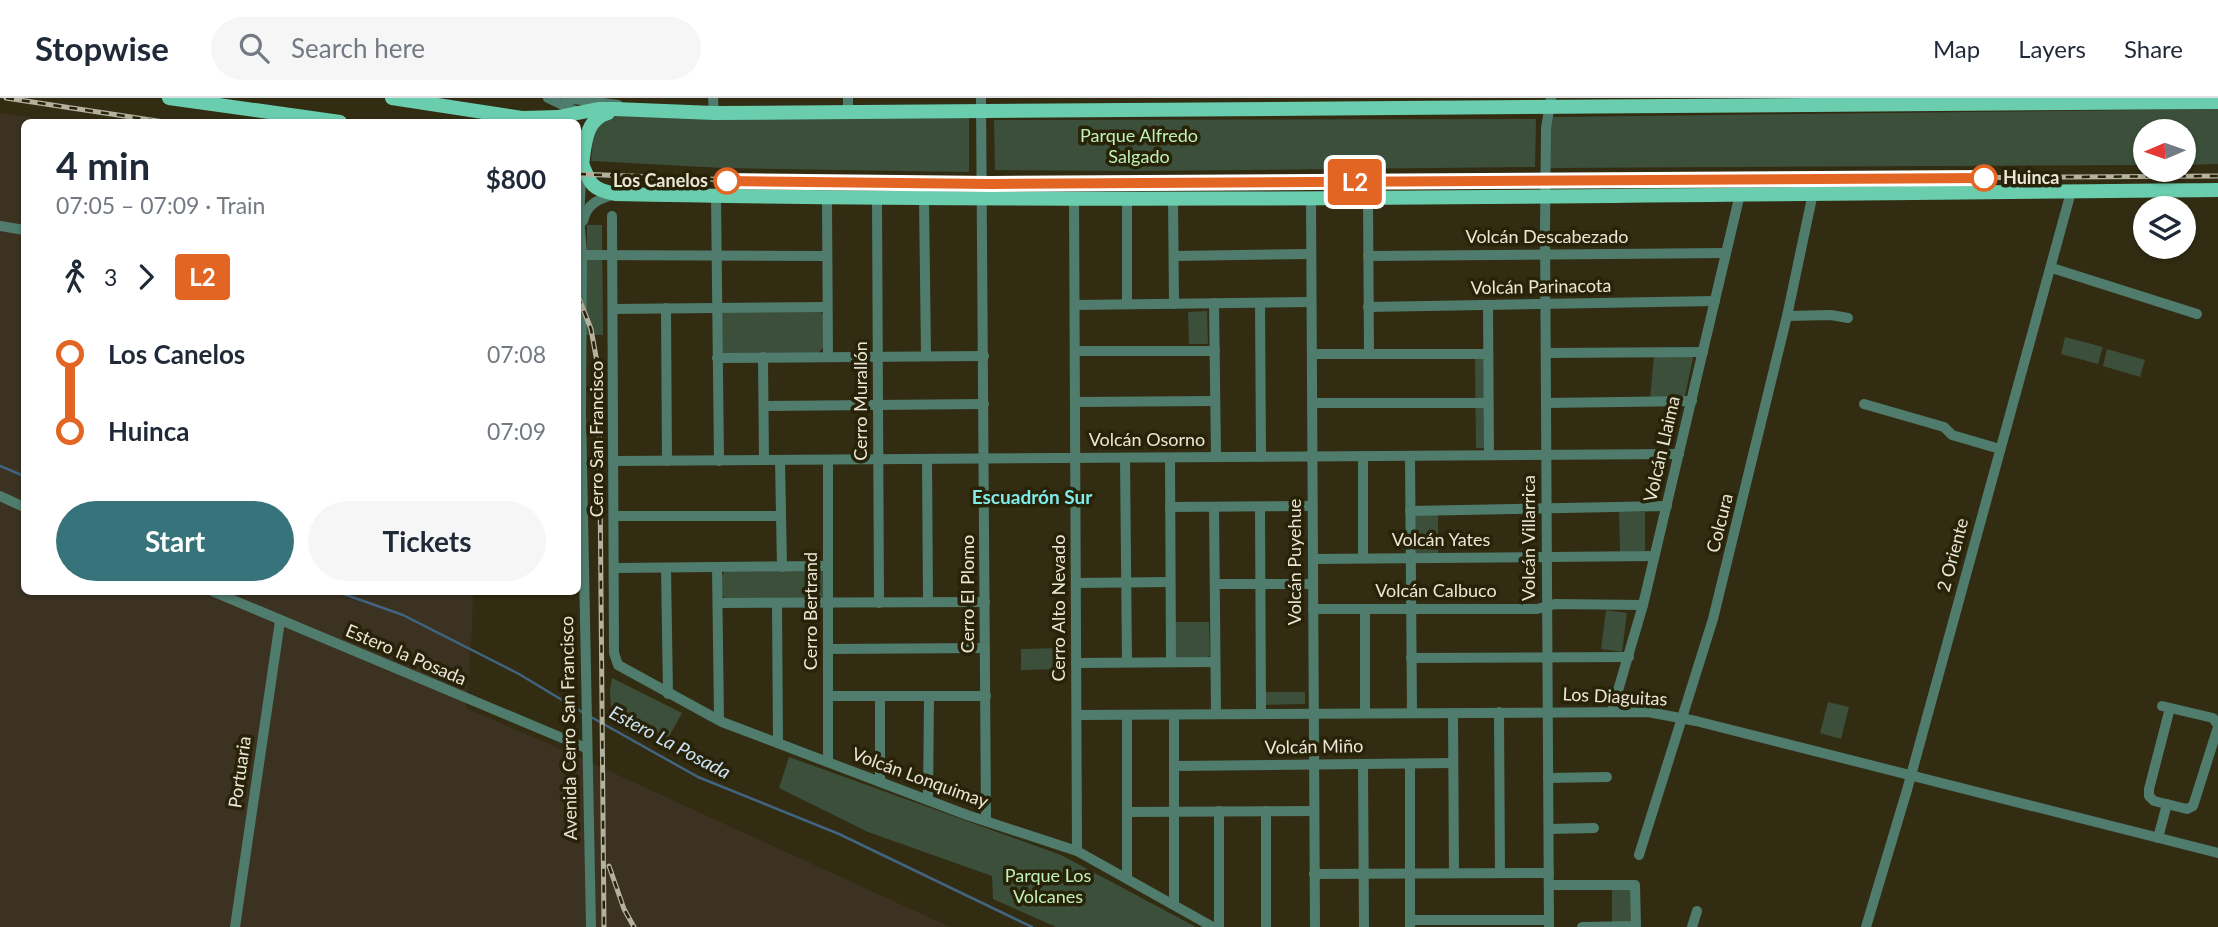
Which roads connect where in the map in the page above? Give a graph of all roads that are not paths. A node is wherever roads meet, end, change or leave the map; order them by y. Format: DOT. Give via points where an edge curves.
graph roads {
  1 [pos="169,98"];
  2 [pos="392,98"];
  3 [pos="548,98"];
  4 [pos="566,98"];
  5 [pos="2088,100"];
  6 [pos="1824,101"];
  7 [pos="1955,101"];
  8 [pos="1691,102"];
  9 [pos="2218,102"];
  10 [pos="1380,103"];
  11 [pos="1550,103"];
  12 [pos="981,104"];
  13 [pos="1115,104"];
  14 [pos="1245,104"];
  15 [pos="714,105"];
  16 [pos="848,105"];
  17 [pos="637,110"];
  18 [pos="580,113"];
  19 [pos="319,119"];
  20 [pos="587,134"];
  21 [pos="582,165"];
  22 [pos="2218,190"];
  23 [pos="2071,192"];
  24 [pos="615,194"];
  25 [pos="1740,194"];
  26 [pos="1813,194"];
  27 [pos="1545,195"];
  28 [pos="716,197"];
  29 [pos="1311,197"];
  30 [pos="1368,197"];
  31 [pos="1074,198"];
  32 [pos="1127,198"];
  33 [pos="1174,198"];
  34 [pos="827,199"];
  35 [pos="877,199"];
  36 [pos="924,199"];
  37 [pos="982,199"];
  38 [pos="612,216"];
  39 [pos="0,226"];
  40 [pos="21,230"];
  41 [pos="581,234"];
  42 [pos="1726,253"];
  43 [pos="1311,254"];
  44 [pos="1545,254"];
  45 [pos="582,255"];
  46 [pos="612,256"];
  47 [pos="716,256"];
  48 [pos="827,256"];
  49 [pos="1174,256"];
  50 [pos="1368,256"];
  51 [pos="2052,268"];
  52 [pos="1715,301"];
  53 [pos="1311,302"];
  54 [pos="1214,303"];
  55 [pos="1260,303"];
  56 [pos="1128,304"];
  57 [pos="1174,304"];
  58 [pos="1545,304"];
  59 [pos="1075,305"];
  60 [pos="1488,305"];
  61 [pos="827,307"];
  62 [pos="1368,307"];
  63 [pos="581,308"];
  64 [pos="666,308"];
  65 [pos="717,308"];
  66 [pos="613,309"];
  67 [pos="2197,314"];
  68 [pos="1787,316"];
  69 [pos="1848,318"];
  70 [pos="1075,351"];
  71 [pos="1215,351"];
  72 [pos="1703,352"];
  73 [pos="1546,353"];
  74 [pos="1312,354"];
  75 [pos="1369,354"];
  76 [pos="1488,354"];
  77 [pos="926,356"];
  78 [pos="984,356"];
  79 [pos="763,357"];
  80 [pos="828,357"];
  81 [pos="878,357"];
  82 [pos="717,358"];
  83 [pos="1215,401"];
  84 [pos="1692,401"];
  85 [pos="1075,402"];
  86 [pos="1312,403"];
  87 [pos="1488,403"];
  88 [pos="1546,403"];
  89 [pos="984,404"];
  90 [pos="1864,404"];
  91 [pos="878,405"];
  92 [pos="764,406"];
  93 [pos="2000,449"];
  94 [pos="1679,454"];
  95 [pos="1489,455"];
  96 [pos="1546,455"];
  97 [pos="1363,456"];
  98 [pos="1410,456"];
  99 [pos="1216,457"];
  100 [pos="1261,457"];
  101 [pos="1312,457"];
  102 [pos="1075,458"];
  103 [pos="1125,458"];
  104 [pos="1170,458"];
  105 [pos="927,459"];
  106 [pos="985,459"];
  107 [pos="764,460"];
  108 [pos="780,460"];
  109 [pos="828,460"];
  110 [pos="878,460"];
  111 [pos="615,461"];
  112 [pos="667,461"];
  113 [pos="719,461"];
  114 [pos="0,496"];
  115 [pos="581,497"];
  116 [pos="21,505"];
  117 [pos="1312,506"];
  118 [pos="1667,506"];
  119 [pos="1170,507"];
  120 [pos="1214,507"];
  121 [pos="1261,507"];
  122 [pos="1547,508"];
  123 [pos="1410,511"];
  124 [pos="615,516"];
  125 [pos="781,516"];
  126 [pos="1654,556"];
  127 [pos="1547,557"];
  128 [pos="1363,558"];
  129 [pos="1410,558"];
  130 [pos="1313,559"];
  131 [pos="828,566"];
  132 [pos="782,567"];
  133 [pos="615,568"];
  134 [pos="666,568"];
  135 [pos="717,568"];
  136 [pos="1170,582"];
  137 [pos="1076,583"];
  138 [pos="1126,583"];
  139 [pos="1215,584"];
  140 [pos="1261,584"];
  141 [pos="1313,584"];
  142 [pos="221,595"];
  143 [pos="929,602"];
  144 [pos="985,602"];
  145 [pos="718,603"];
  146 [pos="778,603"];
  147 [pos="828,603"];
  148 [pos="879,603"];
  149 [pos="1643,605"];
  150 [pos="1547,606"];
  151 [pos="1313,609"];
  152 [pos="1364,609"];
  153 [pos="1411,609"];
  154 [pos="280,621"];
  155 [pos="985,648"];
  156 [pos="828,649"];
  157 [pos="1548,657"];
  158 [pos="1629,657"];
  159 [pos="1411,658"];
  160 [pos="616,661"];
  161 [pos="1127,662"];
  162 [pos="1171,662"];
  163 [pos="1215,662"];
  164 [pos="1076,663"];
  165 [pos="668,694"];
  166 [pos="828,695"];
  167 [pos="929,695"];
  168 [pos="880,696"];
  169 [pos="986,696"];
  170 [pos="1612,711"];
  171 [pos="1499,712"];
  172 [pos="1548,712"];
  173 [pos="1365,713"];
  174 [pos="1412,713"];
  175 [pos="1453,713"];
  176 [pos="1216,714"];
  177 [pos="1261,714"];
  178 [pos="1314,714"];
  179 [pos="1077,715"];
  180 [pos="1127,715"];
  181 [pos="1174,715"];
  182 [pos="1684,719"];
  183 [pos="719,720"];
  184 [pos="2218,726"];
  185 [pos="778,743"];
  186 [pos="586,748"];
  187 [pos="828,762"];
  188 [pos="1363,764"];
  189 [pos="1410,764"];
  190 [pos="1454,764"];
  191 [pos="1314,765"];
  192 [pos="1174,766"];
  193 [pos="1911,775"];
  194 [pos="1607,777"];
  195 [pos="1548,778"];
  196 [pos="880,782"];
  197 [pos="928,800"];
  198 [pos="2167,804"];
  199 [pos="1127,811"];
  200 [pos="1174,811"];
  201 [pos="1219,811"];
  202 [pos="1266,811"];
  203 [pos="1314,811"];
  204 [pos="986,821"];
  205 [pos="1594,828"];
  206 [pos="1549,829"];
  207 [pos="2158,838"];
  208 [pos="1077,850"];
  209 [pos="2218,853"];
  210 [pos="1639,855"];
  211 [pos="1454,873"];
  212 [pos="1500,873"];
  213 [pos="1549,873"];
  214 [pos="1314,874"];
  215 [pos="1364,874"];
  216 [pos="1410,874"];
  217 [pos="1127,878"];
  218 [pos="1549,885"];
  219 [pos="1174,905"];
  220 [pos="1697,911"];
  221 [pos="1410,923"];
  222 [pos="1549,923"];
  223 [pos="1636,926"];
  224 [pos="235,927"];
  225 [pos="591,927"];
  226 [pos="1213,927"];
  227 [pos="1219,927"];
  228 [pos="1266,927"];
  229 [pos="1315,927"];
  230 [pos="1364,927"];
  231 [pos="1582,927"];
  232 [pos="1692,927"];
  233 [pos="1866,927"];
  1 -- 19 [label="main road"];
  2 -- 18 [label="main road" via="522,118"];
  3 -- 18 [label="street"];
  4 -- 17 [label="street"];
  5 -- 7 [label="main road"];
  5 -- 9 [label="main road"];
  6 -- 7 [label="main road"];
  6 -- 8 [label="main road"];
  8 -- 11 [label="main road"];
  10 -- 11 [label="main road"];
  10 -- 14 [label="main road"];
  11 -- 27 [label="street, Volcán Villarrica"];
  12 -- 13 [label="main road"];
  12 -- 16 [label="main road"];
  12 -- 37 [label="street, Cerro El Plomo"];
  13 -- 14 [label="main road"];
  15 -- 16 [label="main road"];
  15 -- 17 [label="main road"];
  17 -- 18 [label="main road"];
  17 -- 20 [label="main road" via="599,116"];
  18 -- 20 [label="main road"];
  20 -- 21 [label="main road"];
  21 -- 24 [label="main road" via="589,184"];
  22 -- 23 [label="main road"];
  23 -- 26 [label="main road"];
  23 -- 51 [label="street, 2 Oriente"];
  24 -- 28 [label="main road"];
  24 -- 41 [label="street" via="589,206"];
  25 -- 26 [label="main road"];
  25 -- 27 [label="main road"];
  25 -- 42 [label="street, Volcán Llaima"];
  26 -- 68 [label="street, Colcura"];
  27 -- 30 [label="main road"];
  27 -- 44 [label="street, Volcán Villarrica"];
  28 -- 34 [label="main road"];
  28 -- 47 [label="street"];
  29 -- 30 [label="main road"];
  29 -- 33 [label="main road"];
  29 -- 43 [label="street, Volcán Puyehue"];
  30 -- 50 [label="street"];
  31 -- 32 [label="main road"];
  31 -- 37 [label="main road"];
  31 -- 59 [label="street, Cerro Alto Nevado"];
  32 -- 33 [label="main road"];
  32 -- 56 [label="street"];
  33 -- 49 [label="street"];
  34 -- 35 [label="main road"];
  34 -- 48 [label="street"];
  35 -- 36 [label="main road"];
  35 -- 81 [label="street, Cerro Murallón"];
  36 -- 37 [label="main road"];
  36 -- 77 [label="street"];
  37 -- 78 [label="street, Cerro El Plomo"];
  38 -- 46 [label="street, Cerro San Francisco"];
  39 -- 40 [label="street"];
  41 -- 45 [label="street, Avenida Cerro San Francisco"];
  42 -- 44 [label="street, Volcán Descabezado"];
  42 -- 52 [label="street, Volcán Llaima"];
  43 -- 49 [label="street"];
  43 -- 53 [label="street, Volcán Puyehue"];
  44 -- 50 [label="street, Volcán Descabezado"];
  44 -- 58 [label="street, Volcán Villarrica"];
  45 -- 46 [label="street"];
  45 -- 63 [label="street, Avenida Cerro San Francisco"];
  46 -- 47 [label="street"];
  46 -- 66 [label="street, Cerro San Francisco"];
  47 -- 48 [label="street"];
  47 -- 65 [label="street"];
  48 -- 61 [label="street"];
  49 -- 57 [label="street"];
  50 -- 62 [label="street"];
  51 -- 67 [label="street"];
  51 -- 93 [label="street, 2 Oriente"];
  52 -- 58 [label="street, Volcán Parinacota"];
  52 -- 72 [label="street, Volcán Llaima"];
  53 -- 55 [label="street"];
  53 -- 74 [label="street, Volcán Puyehue"];
  54 -- 55 [label="street"];
  54 -- 57 [label="street"];
  54 -- 71 [label="street"];
  55 -- 100 [label="street"];
  56 -- 57 [label="street"];
  56 -- 59 [label="street"];
  58 -- 60 [label="street, Volcán Parinacota"];
  58 -- 73 [label="street, Volcán Villarrica"];
  59 -- 70 [label="street, Cerro Alto Nevado"];
  60 -- 62 [label="street, Volcán Parinacota"];
  60 -- 76 [label="street"];
  61 -- 65 [label="street"];
  61 -- 80 [label="street"];
  62 -- 75 [label="street"];
  64 -- 65 [label="street"];
  64 -- 66 [label="street"];
  64 -- 112 [label="street"];
  65 -- 82 [label="street"];
  66 -- 111 [label="street, Cerro San Francisco"];
  68 -- 69 [label="street"];
  68 -- 182 [label="street, Colcura"];
  70 -- 71 [label="street"];
  70 -- 85 [label="street, Cerro Alto Nevado"];
  71 -- 83 [label="street"];
  72 -- 73 [label="street"];
  72 -- 84 [label="street, Volcán Llaima"];
  73 -- 88 [label="street, Volcán Villarrica"];
  74 -- 75 [label="street"];
  74 -- 86 [label="street, Volcán Puyehue"];
  75 -- 76 [label="street"];
  76 -- 87 [label="street"];
  77 -- 78 [label="street"];
  77 -- 81 [label="street"];
  78 -- 89 [label="street, Cerro El Plomo"];
  79 -- 80 [label="street"];
  79 -- 82 [label="street"];
  79 -- 92 [label="street"];
  80 -- 81 [label="street"];
  81 -- 91 [label="street, Cerro Murallón"];
  82 -- 113 [label="street"];
  83 -- 85 [label="street"];
  83 -- 99 [label="street"];
  84 -- 88 [label="street"];
  84 -- 94 [label="street, Volcán Llaima"];
  85 -- 102 [label="street, Cerro Alto Nevado"];
  86 -- 87 [label="street"];
  86 -- 101 [label="street, Volcán Puyehue"];
  87 -- 95 [label="street"];
  88 -- 96 [label="street, Volcán Villarrica"];
  89 -- 91 [label="street"];
  89 -- 106 [label="street, Cerro El Plomo"];
  90 -- 93 [label="street" via="1944,426 1952,435"];
  91 -- 92 [label="street"];
  91 -- 110 [label="street, Cerro Murallón"];
  92 -- 107 [label="street"];
  93 -- 193 [label="street, 2 Oriente"];
  94 -- 96 [label="street, Volcán Osorno"];
  94 -- 118 [label="street, Volcán Llaima"];
  95 -- 96 [label="street, Volcán Osorno"];
  95 -- 98 [label="street, Volcán Osorno"];
  96 -- 122 [label="street, Volcán Villarrica"];
  97 -- 98 [label="street, Volcán Osorno"];
  97 -- 101 [label="street, Volcán Osorno"];
  97 -- 128 [label="street"];
  98 -- 123 [label="street"];
  99 -- 100 [label="street, Volcán Osorno"];
  99 -- 104 [label="street, Volcán Osorno"];
  100 -- 101 [label="street, Volcán Osorno"];
  101 -- 117 [label="street, Volcán Puyehue"];
  102 -- 103 [label="street, Volcán Osorno"];
  102 -- 106 [label="street, Volcán Osorno"];
  102 -- 137 [label="street, Cerro Alto Nevado"];
  103 -- 104 [label="street, Volcán Osorno"];
  103 -- 138 [label="street"];
  104 -- 119 [label="street"];
  105 -- 106 [label="street, Volcán Osorno"];
  105 -- 110 [label="street, Volcán Osorno"];
  105 -- 143 [label="street"];
  106 -- 144 [label="street, Cerro El Plomo"];
  107 -- 108 [label="street, Volcán Osorno"];
  107 -- 113 [label="street, Volcán Osorno"];
  108 -- 109 [label="street, Volcán Osorno"];
  108 -- 125 [label="street"];
  109 -- 110 [label="street, Volcán Osorno"];
  109 -- 131 [label="street, Cerro Bertrand"];
  110 -- 148 [label="street, Cerro Murallón"];
  111 -- 112 [label="street, Volcán Osorno"];
  111 -- 124 [label="street, Cerro San Francisco"];
  112 -- 113 [label="street, Volcán Osorno"];
  114 -- 116 [label="street"];
  115 -- 186 [label="street, Avenida Cerro San Francisco"];
  117 -- 121 [label="street"];
  117 -- 130 [label="street, Volcán Puyehue"];
  118 -- 122 [label="street"];
  118 -- 126 [label="street, Volcán Llaima"];
  119 -- 120 [label="street"];
  119 -- 136 [label="street"];
  120 -- 121 [label="street"];
  120 -- 139 [label="street"];
  121 -- 140 [label="street"];
  122 -- 123 [label="street"];
  122 -- 127 [label="street, Volcán Villarrica"];
  123 -- 129 [label="street"];
  124 -- 125 [label="street"];
  124 -- 133 [label="street, Cerro San Francisco"];
  125 -- 132 [label="street"];
  126 -- 127 [label="street, Volcán Yates"];
  126 -- 149 [label="street, Volcán Llaima"];
  127 -- 129 [label="street, Volcán Yates"];
  127 -- 150 [label="street, Volcán Villarrica"];
  128 -- 129 [label="street, Volcán Yates"];
  128 -- 130 [label="street, Volcán Yates"];
  129 -- 153 [label="street"];
  130 -- 141 [label="street, Volcán Puyehue"];
  131 -- 132 [label="street"];
  131 -- 147 [label="street, Cerro Bertrand"];
  132 -- 135 [label="street"];
  133 -- 134 [label="street"];
  133 -- 160 [label="street, Cerro San Francisco"];
  134 -- 135 [label="street"];
  134 -- 165 [label="street"];
  135 -- 145 [label="street"];
  136 -- 138 [label="street"];
  136 -- 162 [label="street"];
  137 -- 138 [label="street"];
  137 -- 164 [label="street, Cerro Alto Nevado"];
  138 -- 161 [label="street"];
  139 -- 140 [label="street"];
  139 -- 163 [label="street"];
  140 -- 141 [label="street"];
  140 -- 177 [label="street"];
  141 -- 151 [label="street, Volcán Puyehue"];
  142 -- 154 [label="street, Estero la Posada"];
  143 -- 144 [label="street"];
  143 -- 148 [label="street"];
  144 -- 155 [label="street, Cerro El Plomo"];
  145 -- 146 [label="street"];
  145 -- 183 [label="street"];
  146 -- 147 [label="street"];
  146 -- 185 [label="street"];
  147 -- 148 [label="street"];
  147 -- 156 [label="street, Cerro Bertrand"];
  149 -- 150 [label="street, Volcán Calbuco"];
  149 -- 158 [label="street, Volcán Llaima"];
  150 -- 153 [label="street, Volcán Calbuco"];
  150 -- 157 [label="street, Volcán Villarrica"];
  151 -- 152 [label="street, Volcán Calbuco"];
  151 -- 178 [label="street, Volcán Puyehue"];
  152 -- 153 [label="street, Volcán Calbuco"];
  152 -- 173 [label="street"];
  153 -- 159 [label="street"];
  154 -- 186 [label="street, Estero la Posada"];
  154 -- 224 [label="street, Portuaria"];
  155 -- 156 [label="street"];
  155 -- 169 [label="street, Cerro El Plomo"];
  156 -- 166 [label="street, Cerro Bertrand"];
  157 -- 158 [label="street"];
  157 -- 159 [label="street"];
  157 -- 172 [label="street, Volcán Villarrica"];
  158 -- 170 [label="street, Volcán Llaima"];
  159 -- 174 [label="street"];
  160 -- 165 [label="street, Volcán Lonquimay"];
  161 -- 162 [label="street"];
  161 -- 164 [label="street"];
  162 -- 163 [label="street"];
  163 -- 176 [label="street"];
  164 -- 179 [label="street, Cerro Alto Nevado"];
  165 -- 183 [label="street, Volcán Lonquimay"];
  166 -- 168 [label="street"];
  166 -- 187 [label="street, Cerro Bertrand"];
  167 -- 168 [label="street"];
  167 -- 169 [label="street"];
  167 -- 197 [label="street"];
  168 -- 196 [label="street"];
  169 -- 204 [label="street, Cerro El Plomo"];
  170 -- 172 [label="street, Los Diaguitas"];
  170 -- 182 [label="street, Los Diaguitas"];
  171 -- 172 [label="street, Los Diaguitas"];
  171 -- 175 [label="street, Los Diaguitas"];
  171 -- 212 [label="street"];
  172 -- 195 [label="street, Volcán Villarrica"];
  173 -- 174 [label="street, Los Diaguitas"];
  173 -- 178 [label="street, Los Diaguitas"];
  174 -- 175 [label="street, Los Diaguitas"];
  175 -- 190 [label="street"];
  176 -- 177 [label="street, Los Diaguitas"];
  176 -- 181 [label="street, Los Diaguitas"];
  177 -- 178 [label="street, Los Diaguitas"];
  178 -- 191 [label="street, Volcán Puyehue"];
  179 -- 180 [label="street, Los Diaguitas"];
  179 -- 208 [label="street, Cerro Alto Nevado"];
  180 -- 181 [label="street, Los Diaguitas"];
  180 -- 199 [label="street"];
  181 -- 192 [label="street"];
  182 -- 193 [label="street, Los Diaguitas"];
  182 -- 210 [label="street, Colcura"];
  183 -- 185 [label="street, Volcán Lonquimay"];
  184 -- 198 [label="street" via="2195,804 2187,809"];
  184 -- 198 [label="street" via="2213,718 2166,707 2148,793 2154,801"];
  185 -- 187 [label="street, Volcán Lonquimay"];
  186 -- 225 [label="street, Avenida Cerro San Francisco"];
  187 -- 196 [label="street, Volcán Lonquimay"];
  188 -- 189 [label="street, Volcán Miño"];
  188 -- 191 [label="street, Volcán Miño"];
  188 -- 215 [label="street"];
  189 -- 190 [label="street, Volcán Miño"];
  189 -- 216 [label="street"];
  190 -- 211 [label="street"];
  191 -- 192 [label="street, Volcán Miño"];
  191 -- 203 [label="street, Volcán Puyehue"];
  192 -- 200 [label="street"];
  193 -- 207 [label="street, Los Diaguitas"];
  193 -- 233 [label="street, 2 Oriente"];
  194 -- 195 [label="street"];
  195 -- 206 [label="street, Volcán Villarrica"];
  196 -- 197 [label="street, Volcán Lonquimay"];
  197 -- 204 [label="street, Volcán Lonquimay"];
  198 -- 207 [label="street"];
  199 -- 200 [label="street"];
  199 -- 217 [label="street"];
  200 -- 201 [label="street"];
  200 -- 219 [label="street"];
  201 -- 202 [label="street"];
  201 -- 227 [label="street"];
  202 -- 203 [label="street"];
  202 -- 228 [label="street"];
  203 -- 214 [label="street, Volcán Puyehue"];
  204 -- 208 [label="street, Volcán Lonquimay"];
  205 -- 206 [label="street"];
  206 -- 213 [label="street, Volcán Villarrica"];
  207 -- 209 [label="street, Los Diaguitas"];
  208 -- 217 [label="street, Volcán Lonquimay"];
  211 -- 212 [label="street"];
  211 -- 216 [label="street"];
  212 -- 213 [label="street"];
  213 -- 218 [label="street, Volcán Villarrica"];
  214 -- 215 [label="street"];
  214 -- 229 [label="street, Volcán Puyehue"];
  215 -- 216 [label="street"];
  215 -- 230 [label="street"];
  216 -- 221 [label="street"];
  217 -- 219 [label="street, Volcán Lonquimay"];
  218 -- 222 [label="street, Volcán Villarrica"];
  218 -- 223 [label="street" via="1635,885"];
  219 -- 226 [label="street, Volcán Lonquimay"];
  220 -- 232 [label="street"];
  221 -- 222 [label="street"];
  223 -- 231 [label="street"];
}
